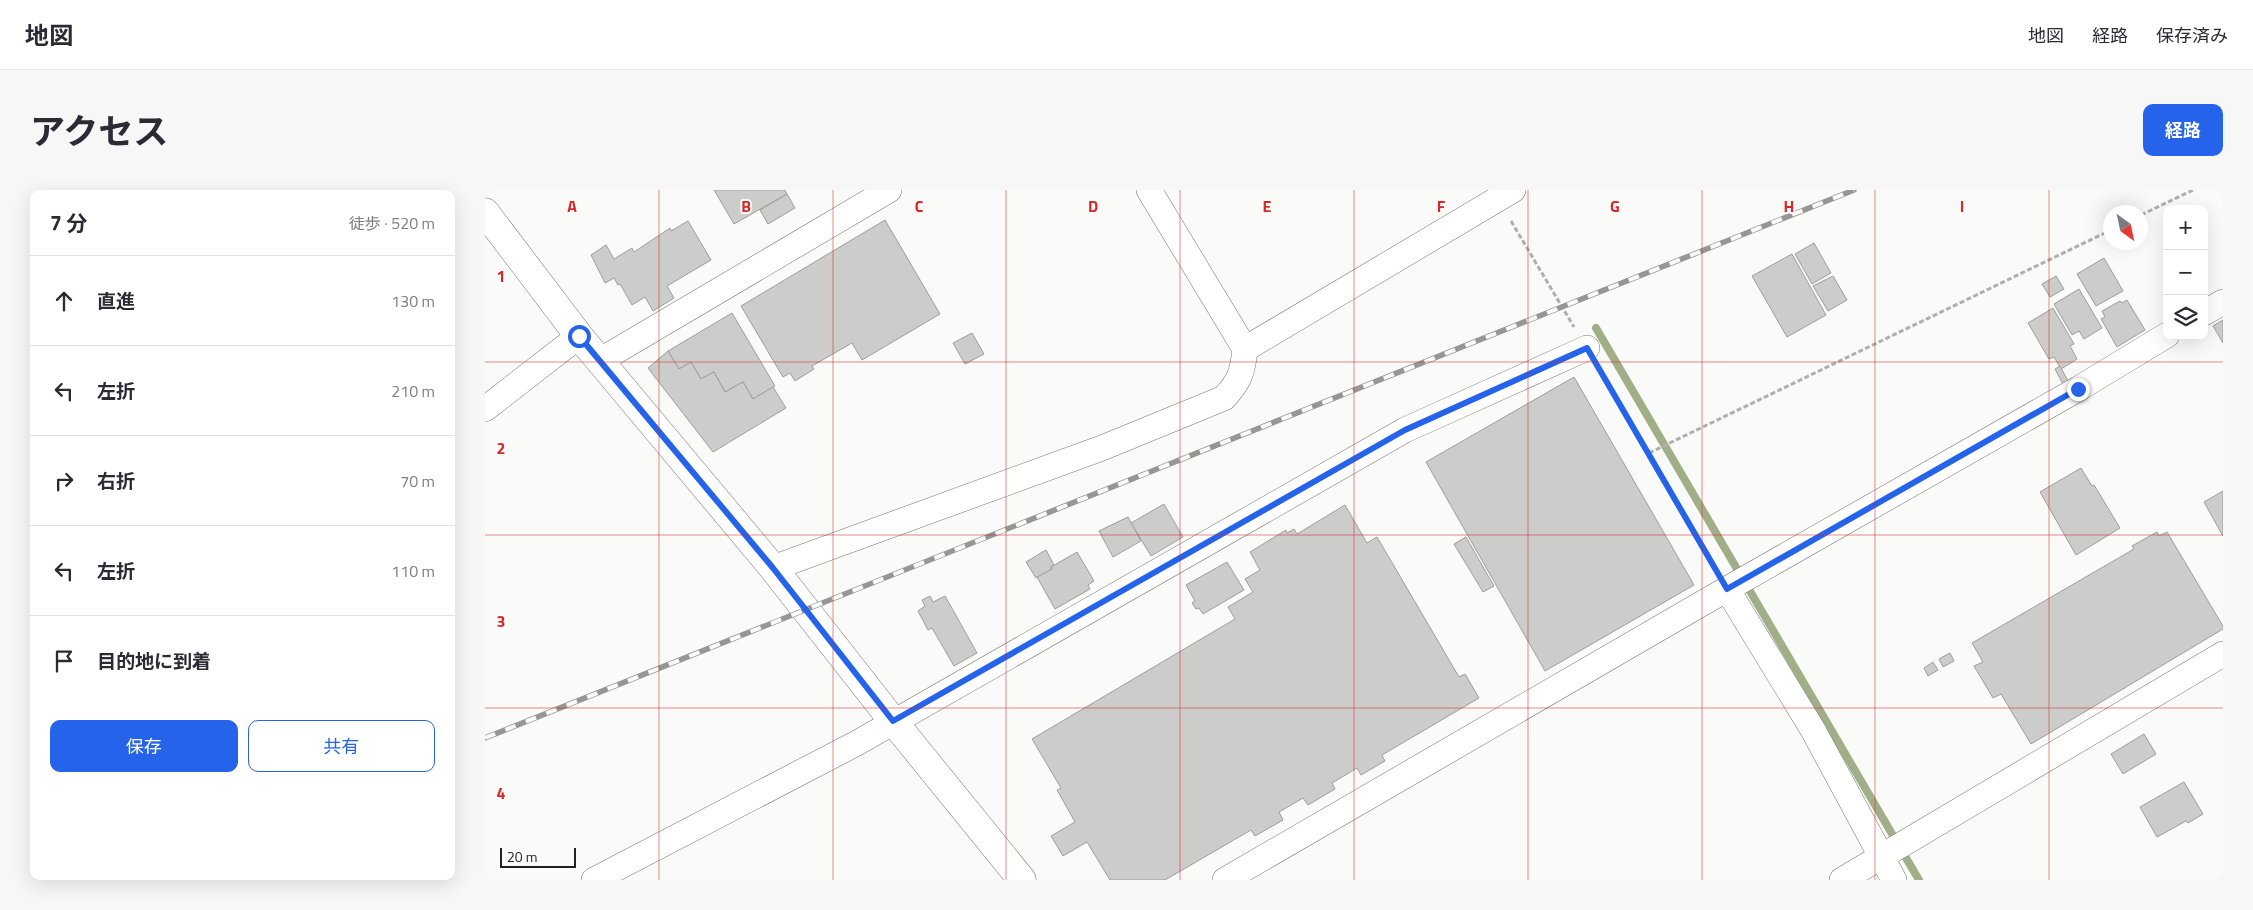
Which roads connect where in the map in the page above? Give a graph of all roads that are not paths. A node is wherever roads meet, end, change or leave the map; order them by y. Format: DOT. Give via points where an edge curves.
graph roads {
  1 [pos="889,190"];
  2 [pos="1149,190"];
  3 [pos="1501,193"];
  4 [pos="485,212"];
  5 [pos="2223,302"];
  6 [pos="2208,311"];
  7 [pos="579,336"];
  8 [pos="2163,337"];
  9 [pos="1245,348"];
  10 [pos="1587,348"];
  11 [pos="601,360"];
  12 [pos="485,409"];
  13 [pos="773,568"];
  14 [pos="1727,589"];
  15 [pos="2223,654"];
  16 [pos="893,721"];
  17 [pos="1880,858"];
  18 [pos="594,880"];
  19 [pos="1022,880"];
  20 [pos="1225,880"];
  21 [pos="1842,880"];
  22 [pos="1893,880"];
  1 -- 11 [label="street"];
  2 -- 9 [label="street"];
  3 -- 9 [label="street"];
  4 -- 7 [label="street"];
  5 -- 6 [label="street"];
  7 -- 11 [label="street"];
  7 -- 12 [label="street"];
  8 -- 14 [label="street"];
  9 -- 13 [label="street" via="1243,370 1236,386 1224,398 1102,448"];
  10 -- 16 [label="street" via="1405,430"];
  11 -- 13 [label="street"];
  13 -- 16 [label="street"];
  14 -- 17 [label="street" via="1813,730"];
  14 -- 20 [label="street"];
  15 -- 17 [label="street"];
  16 -- 18 [label="street" via="857,743"];
  16 -- 19 [label="street"];
  17 -- 21 [label="street"];
  17 -- 22 [label="street"];
}
